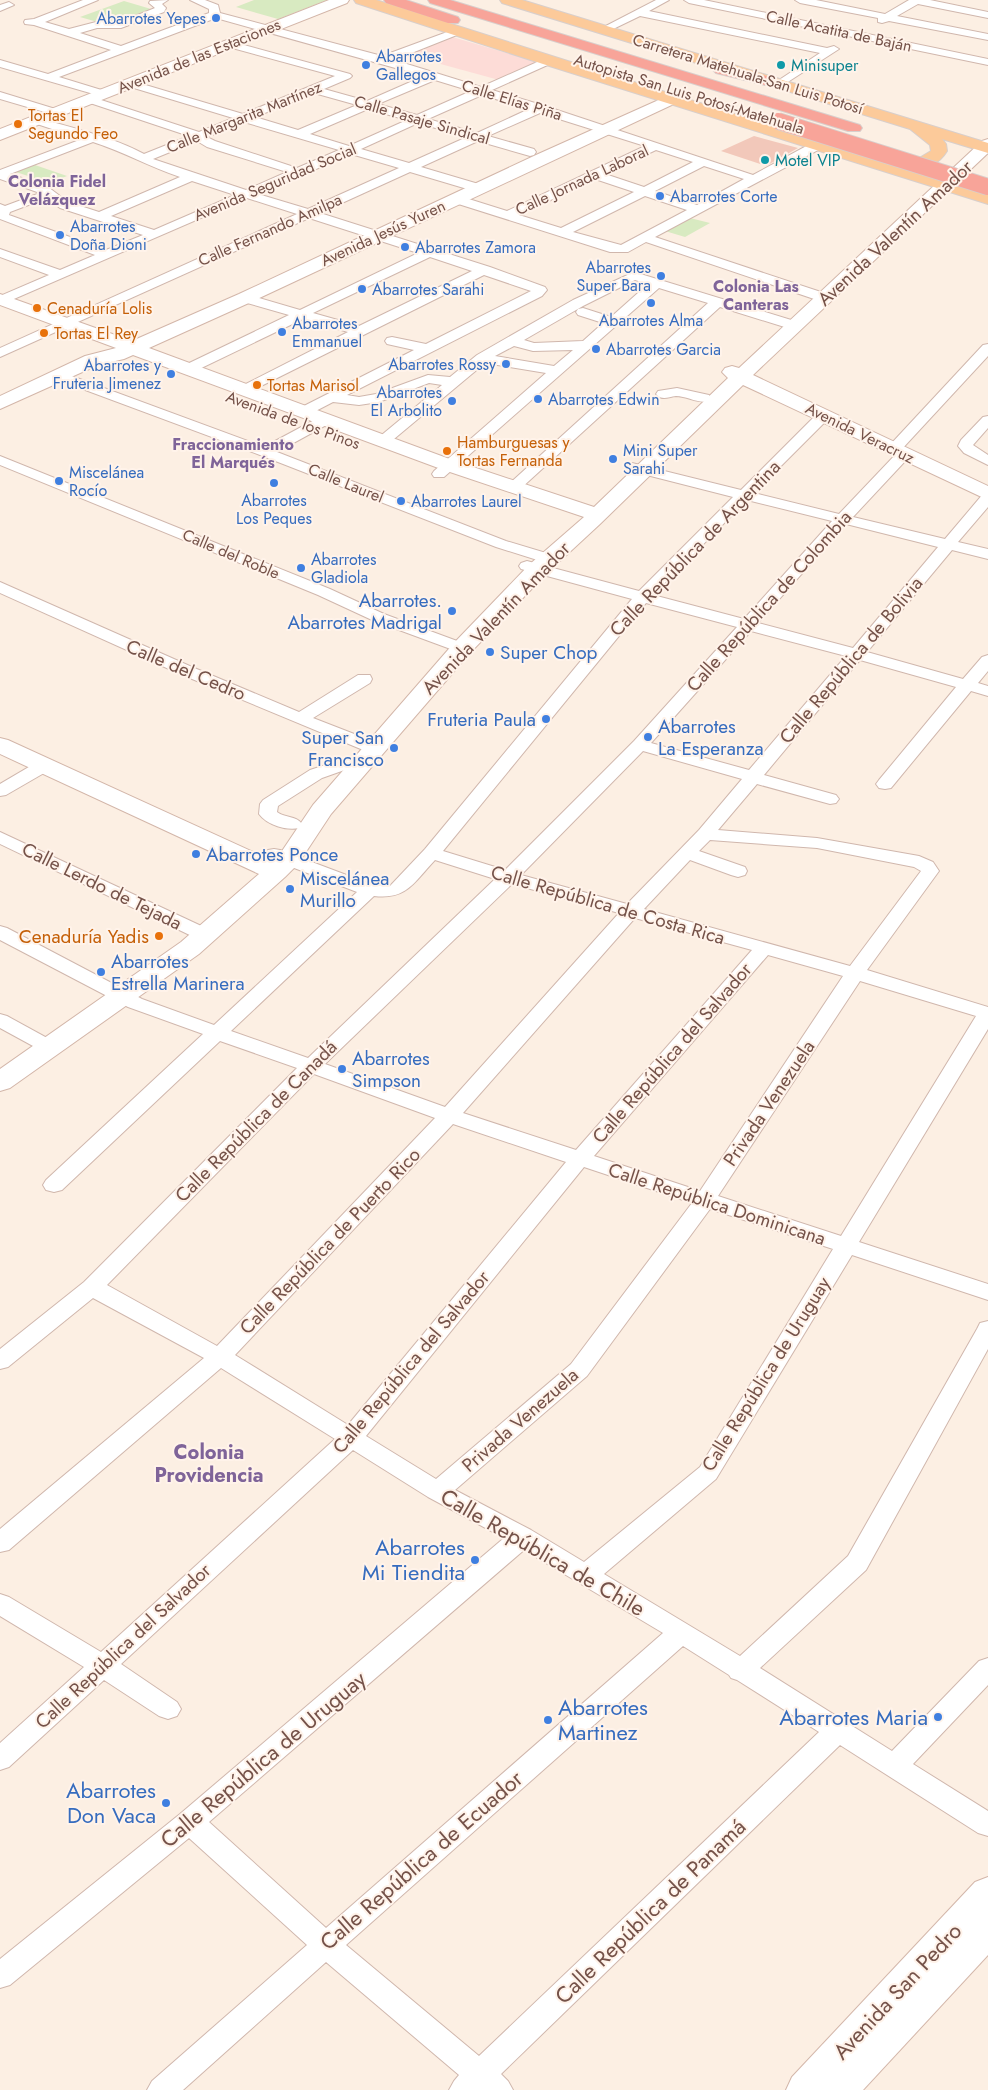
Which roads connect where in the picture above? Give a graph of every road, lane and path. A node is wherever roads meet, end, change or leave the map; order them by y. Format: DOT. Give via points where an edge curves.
graph roads {
  1 [pos="93,0"];
  2 [pos="163,0"];
  3 [pos="195,0"];
  4 [pos="342,0"];
  5 [pos="362,0"];
  6 [pos="391,0"];
  7 [pos="435,0"];
  8 [pos="508,0"];
  9 [pos="664,0"];
  10 [pos="689,0"];
  11 [pos="800,0"];
  12 [pos="916,0"];
  13 [pos="638,12"];
  14 [pos="988,14"];
  15 [pos="215,15"];
  16 [pos="492,18"];
  17 [pos="888,18"];
  18 [pos="267,29"];
  19 [pos="605,29"];
  20 [pos="458,30"];
  21 [pos="68,33"];
  22 [pos="858,35"];
  23 [pos="988,37"];
  24 [pos="229,44"];
  25 [pos="121,50"];
  26 [pos="829,52"];
  27 [pos="383,60"];
  28 [pos="548,61"];
  29 [pos="988,62"];
  30 [pos="0,63"];
  31 [pos="19,69"];
  32 [pos="578,75"];
  33 [pos="0,76"];
  34 [pos="435,76"];
  35 [pos="49,77"];
  36 [pos="599,77"];
  37 [pos="772,82"];
  38 [pos="128,83"];
  39 [pos="313,89"];
  40 [pos="483,90"];
  41 [pos="655,94"];
  42 [pos="97,97"];
  43 [pos="3,98"];
  44 [pos="672,99"];
  45 [pos="369,104"];
  46 [pos="541,108"];
  47 [pos="58,113"];
  48 [pos="244,118"];
  49 [pos="419,119"];
  50 [pos="38,121"];
  51 [pos="905,122"];
  52 [pos="597,127"];
  53 [pos="299,134"];
  54 [pos="872,134"];
  55 [pos="0,135"];
  56 [pos="199,136"];
  57 [pos="480,136"];
  58 [pos="94,138"];
  59 [pos="655,146"];
  60 [pos="816,146"];
  61 [pos="979,146"];
  62 [pos="917,148"];
  63 [pos="352,149"];
  64 [pos="530,152"];
  65 [pos="142,159"];
  66 [pos="703,162"];
  67 [pos="866,162"];
  68 [pos="411,167"];
  69 [pos="988,170"];
  70 [pos="298,172"];
  71 [pos="593,174"];
  72 [pos="0,175"];
  73 [pos="988,175"];
  74 [pos="191,177"];
  75 [pos="755,179"];
  76 [pos="940,184"];
  77 [pos="988,187"];
  78 [pos="466,190"];
  79 [pos="646,191"];
  80 [pos="988,191"];
  81 [pos="50,193"];
  82 [pos="246,195"];
  83 [pos="988,199"];
  84 [pos="697,209"];
  85 [pos="2,213"];
  86 [pos="306,213"];
  87 [pos="509,215"];
  88 [pos="99,217"];
  89 [pos="563,232"];
  90 [pos="372,233"];
  91 [pos="154,234"];
  92 [pos="646,238"];
  93 [pos="428,252"];
  94 [pos="0,253"];
  95 [pos="107,255"];
  96 [pos="485,270"];
  97 [pos="60,275"];
  98 [pos="657,284"];
  99 [pos="600,293"];
  100 [pos="821,297"];
  101 [pos="245,298"];
  102 [pos="718,301"];
  103 [pos="1,303"];
  104 [pos="634,303"];
  105 [pos="583,312"];
  106 [pos="300,315"];
  107 [pos="613,322"];
  108 [pos="791,324"];
  109 [pos="56,327"];
  110 [pos="360,331"];
  111 [pos="512,341"];
  112 [pos="392,342"];
  113 [pos="587,345"];
  114 [pos="988,348"];
  115 [pos="428,349"];
  116 [pos="112,352"];
  117 [pos="0,353"];
  118 [pos="482,358"];
  119 [pos="188,369"];
  120 [pos="557,371"];
  121 [pos="737,374"];
  122 [pos="58,375"];
  123 [pos="453,382"];
  124 [pos="245,390"];
  125 [pos="663,394"];
  126 [pos="332,398"];
  127 [pos="704,398"];
  128 [pos="0,403"];
  129 [pos="824,415"];
  130 [pos="314,420"];
  131 [pos="988,420"];
  132 [pos="382,441"];
  133 [pos="265,452"];
  134 [pos="899,452"];
  135 [pos="986,458"];
  136 [pos="0,460"];
  137 [pos="638,468"];
  138 [pos="444,470"];
  139 [pos="514,487"];
  140 [pos="743,495"];
  141 [pos="988,496"];
  142 [pos="843,518"];
  143 [pos="584,519"];
  144 [pos="949,544"];
  145 [pos="988,554"];
  146 [pos="538,563"];
  147 [pos="0,587"];
  148 [pos="641,598"];
  149 [pos="748,626"];
  150 [pos="458,646"];
  151 [pos="857,654"];
  152 [pos="988,660"];
  153 [pos="364,680"];
  154 [pos="968,686"];
  155 [pos="988,691"];
  156 [pos="300,720"];
  157 [pos="0,745"];
  158 [pos="640,745"];
  159 [pos="369,746"];
  160 [pos="347,763"];
  161 [pos="46,765"];
  162 [pos="753,777"];
  163 [pos="885,784"];
  164 [pos="0,792"];
  165 [pos="830,799"];
  166 [pos="293,824"];
  167 [pos="705,834"];
  168 [pos="0,836"];
  169 [pos="431,853"];
  170 [pos="688,853"];
  171 [pos="275,863"];
  172 [pos="738,871"];
  173 [pos="508,877"];
  174 [pos="370,890"];
  175 [pos="632,910"];
  176 [pos="0,932"];
  177 [pos="199,933"];
  178 [pos="763,949"];
  179 [pos="855,973"];
  180 [pos="116,994"];
  181 [pos="988,1013"];
  182 [pos="0,1020"];
  183 [pos="219,1032"];
  184 [pos="44,1043"];
  185 [pos="0,1063"];
  186 [pos="311,1066"];
  187 [pos="0,1082"];
  188 [pos="450,1116"];
  189 [pos="580,1159"];
  190 [pos="54,1185"];
  191 [pos="705,1200"];
  192 [pos="845,1246"];
  193 [pos="92,1287"];
  194 [pos="988,1292"];
  195 [pos="988,1330"];
  196 [pos="220,1357"];
  197 [pos="0,1361"];
  198 [pos="352,1437"];
  199 [pos="437,1490"];
  200 [pos="522,1537"];
  201 [pos="0,1543"];
  202 [pos="585,1576"];
  203 [pos="0,1604"];
  204 [pos="681,1632"];
  205 [pos="102,1665"];
  206 [pos="988,1668"];
  207 [pos="740,1671"];
  208 [pos="168,1709"];
  209 [pos="836,1732"];
  210 [pos="0,1760"];
  211 [pos="894,1767"];
  212 [pos="190,1822"];
  213 [pos="988,1825"];
  214 [pos="988,1893"];
  215 [pos="988,1928"];
  216 [pos="325,1944"];
  217 [pos="0,1976"];
  218 [pos="480,2085"];
  219 [pos="829,2087"];
  220 [pos="162,2090"];
  1 -- 21 [label="street" via="29,22"];
  2 -- 21 [label="street" via="154,3 162,8 160,10 121,25 96,25"];
  3 -- 15 [label="street" via="214,7"];
  4 -- 18 [label="main road, Avenida de las Estaciones"];
  5 -- 20 [label="main road"];
  6 -- 77 [label="highway, Autopista San Luis Potosí-Matehuala, bridge"];
  7 -- 16 [label="highway"];
  8 -- 19 [label="main road, Carretera Matehuala-San Luis Potosí"];
  9 -- 13 [label="street"];
  10 -- 22 [label="street, Calle Acatita de Baján"];
  11 -- 17 [label="street"];
  12 -- 14 [label="street"];
  12 -- 17 [label="street"];
  13 -- 19 [label="street"];
  13 -- 26 [label="street"];
  15 -- 18 [label="street, Calle Elías Piña"];
  15 -- 25 [label="street"];
  16 -- 37 [label="highway" via="519,21"];
  16 -- 54 [label="highway"];
  17 -- 22 [label="street"];
  17 -- 23 [label="street"];
  18 -- 24 [label="main road, Avenida de las Estaciones"];
  18 -- 27 [label="street, Calle Elías Piña"];
  19 -- 37 [label="main road, Carretera Matehuala-San Luis Potosí"];
  20 -- 27 [label="street"];
  20 -- 28 [label="main road"];
  21 -- 25 [label="street"];
  22 -- 26 [label="street"];
  22 -- 29 [label="street, Calle Acatita de Baján"];
  24 -- 38 [label="main road, Avenida de las Estaciones"];
  24 -- 39 [label="street, Calle Margarita Martínez" via="346,76"];
  25 -- 35 [label="street"];
  26 -- 37 [label="street"];
  27 -- 34 [label="street, Calle Elías Piña"];
  28 -- 36 [label="main road"];
  28 -- 40 [label="street, Avenida Seguridad Social"];
  30 -- 31 [label="street"];
  31 -- 33 [label="street"];
  31 -- 35 [label="street"];
  32 -- 36 [label="main road"];
  34 -- 40 [label="street, Calle Elías Piña"];
  34 -- 45 [label="street"];
  35 -- 42 [label="street"];
  36 -- 41 [label="main road"];
  37 -- 51 [label="main road, Carretera Matehuala-San Luis Potosí"];
  38 -- 42 [label="main road, Avenida de las Estaciones"];
  38 -- 48 [label="street"];
  39 -- 45 [label="street, Calle Pasaje Sindical"];
  39 -- 48 [label="street, Calle Margarita Martínez"];
  40 -- 46 [label="street, Calle Elías Piña"];
  40 -- 49 [label="street, Avenida Seguridad Social"];
  41 -- 44 [label="main road"];
  41 -- 52 [label="main road, Avenida Jesús Yuren"];
  42 -- 47 [label="main road, Avenida de las Estaciones"];
  42 -- 56 [label="street"];
  43 -- 47 [label="street"];
  44 -- 52 [label="main road, Avenida Jesús Yuren"];
  44 -- 60 [label="main road"];
  45 -- 49 [label="street, Calle Pasaje Sindical"];
  45 -- 53 [label="street"];
  46 -- 52 [label="street, Calle Elías Piña"];
  46 -- 57 [label="street, Calle Fernando Amilpa"];
  47 -- 50 [label="main road, Avenida de las Estaciones"];
  48 -- 53 [label="street"];
  48 -- 56 [label="street, Calle Margarita Martínez"];
  49 -- 57 [label="street, Calle Pasaje Sindical"];
  49 -- 63 [label="street, Avenida Seguridad Social"];
  50 -- 55 [label="main road, Avenida de las Estaciones"];
  50 -- 58 [label="street"];
  51 -- 61 [label="main road, Carretera Matehuala-San Luis Potosí"];
  51 -- 67 [label="main road" via="936,140 939,149 935,158 910,166"];
  52 -- 59 [label="street, Calle Elías Piña"];
  52 -- 64 [label="main road, Avenida Jesús Yuren"];
  52 -- 78 [label="main road, Avenida Jesús Yuren"];
  53 -- 63 [label="street"];
  56 -- 65 [label="street, Calle Margarita Martínez"];
  56 -- 70 [label="street" via="211,144"];
  57 -- 64 [label="street, Calle Pasaje Sindical"];
  57 -- 68 [label="street, Calle Fernando Amilpa"];
  58 -- 65 [label="street" via="133,152"];
  58 -- 72 [label="street"];
  59 -- 66 [label="street, Calle Elías Piña"];
  59 -- 71 [label="street, Calle Jornada Laboral"];
  60 -- 67 [label="main road"];
  60 -- 75 [label="street"];
  61 -- 76 [label="main road, Avenida Valentín Amador"];
  62 -- 69 [label="highway"];
  63 -- 68 [label="street"];
  63 -- 70 [label="street, Avenida Seguridad Social"];
  64 -- 78 [label="main road, Avenida Jesús Yuren"];
  65 -- 74 [label="street"];
  66 -- 75 [label="street, Calle Elías Piña"];
  66 -- 79 [label="street"];
  67 -- 76 [label="main road"];
  68 -- 78 [label="street"];
  68 -- 86 [label="street, Calle Fernando Amilpa"];
  70 -- 82 [label="street, Avenida Seguridad Social"];
  71 -- 79 [label="street"];
  71 -- 87 [label="street, Calle Jornada Laboral"];
  72 -- 81 [label="street"];
  73 -- 80 [label="main road" via="982,180"];
  74 -- 82 [label="street"];
  74 -- 88 [label="street"];
  75 -- 84 [label="street"];
  76 -- 83 [label="main road"];
  76 -- 100 [label="main road, Avenida Valentín Amador"];
  78 -- 87 [label="street"];
  78 -- 90 [label="main road, Avenida Jesús Yuren"];
  79 -- 84 [label="street"];
  79 -- 89 [label="street"];
  81 -- 85 [label="street"];
  81 -- 88 [label="street" via="59,202"];
  82 -- 86 [label="street"];
  82 -- 91 [label="street, Avenida Seguridad Social"];
  84 -- 92 [label="street"];
  85 -- 95 [label="street"];
  86 -- 90 [label="street"];
  86 -- 109 [label="street, Calle Fernando Amilpa"];
  87 -- 89 [label="street"];
  88 -- 91 [label="street"];
  89 -- 92 [label="street" via="615,249 623,249"];
  90 -- 93 [label="street"];
  90 -- 101 [label="main road, Avenida Jesús Yuren"];
  90 -- 116 [label="main road, Avenida Jesús Yuren"];
  91 -- 95 [label="street, Avenida Seguridad Social"];
  92 -- 100 [label="street"];
  93 -- 96 [label="street"];
  93 -- 106 [label="street"];
  94 -- 97 [label="street"];
  95 -- 97 [label="street, Avenida Seguridad Social"];
  96 -- 110 [label="street"];
  96 -- 115 [label="street" via="540,290"];
  97 -- 103 [label="street, Avenida Seguridad Social"];
  98 -- 99 [label="street" via="634,276"];
  98 -- 102 [label="street"];
  98 -- 104 [label="street"];
  99 -- 104 [label="street"];
  99 -- 111 [label="street"];
  100 -- 108 [label="main road, Avenida Valentín Amador"];
  101 -- 106 [label="street"];
  101 -- 116 [label="main road, Avenida Jesús Yuren"];
  102 -- 108 [label="street"];
  102 -- 139 [label="street"];
  103 -- 109 [label="main road, Avenida de los Pinos"];
  104 -- 107 [label="street"];
  105 -- 107 [label="street"];
  106 -- 110 [label="street"];
  106 -- 119 [label="street"];
  107 -- 113 [label="street"];
  108 -- 121 [label="main road, Avenida Valentín Amador"];
  109 -- 116 [label="main road, Avenida de los Pinos"];
  109 -- 117 [label="street, Calle Fernando Amilpa"];
  110 -- 124 [label="street"];
  111 -- 113 [label="street" via="533,348"];
  111 -- 118 [label="street"];
  112 -- 115 [label="street"];
  113 -- 120 [label="street"];
  114 -- 134 [label="street, Calle República de Colombia"];
  115 -- 126 [label="street"];
  116 -- 119 [label="main road, Avenida de los Pinos"];
  116 -- 122 [label="main road, Avenida Jesús Yuren"];
  116 -- 130 [label="main road, Avenida de los Pinos"];
  118 -- 120 [label="street"];
  118 -- 123 [label="street"];
  119 -- 124 [label="main road, Avenida de los Pinos"];
  120 -- 138 [label="street"];
  121 -- 127 [label="main road, Avenida Valentín Amador"];
  121 -- 129 [label="main road, Avenida Veracruz"];
  121 -- 137 [label="main road, Avenida Valentín Amador"];
  122 -- 128 [label="main road, Avenida Jesús Yuren"];
  122 -- 133 [label="street, Calle Laurel"];
  123 -- 126 [label="street" via="428,379 379,398 359,401"];
  123 -- 132 [label="street"];
  124 -- 130 [label="main road, Avenida de los Pinos"];
  125 -- 127 [label="street" via="677,392"];
  126 -- 130 [label="street"];
  127 -- 137 [label="main road, Avenida Valentín Amador"];
  129 -- 134 [label="main road, Avenida Veracruz"];
  129 -- 140 [label="street, Calle República de Argentina"];
  130 -- 132 [label="main road, Avenida de los Pinos"];
  130 -- 133 [label="street"];
  130 -- 138 [label="main road, Avenida de los Pinos"];
  131 -- 135 [label="street" via="966,443 969,450"];
  132 -- 138 [label="main road, Avenida de los Pinos"];
  133 -- 146 [label="street, Calle Laurel" via="501,544"];
  134 -- 141 [label="main road, Avenida Veracruz"];
  134 -- 142 [label="street, Calle República de Colombia"];
  136 -- 150 [label="street, Calle del Roble" via="378,617"];
  137 -- 140 [label="street"];
  137 -- 143 [label="main road, Avenida Valentín Amador"];
  138 -- 139 [label="main road, Avenida de los Pinos"];
  138 -- 143 [label="main road, Avenida de los Pinos"];
  139 -- 143 [label="main road, Avenida de los Pinos"];
  140 -- 142 [label="street"];
  140 -- 148 [label="street, Calle República de Argentina"];
  141 -- 144 [label="street, Calle República de Bolivia"];
  142 -- 144 [label="street"];
  142 -- 149 [label="street, Calle República de Colombia"];
  143 -- 146 [label="main road, Avenida Valentín Amador"];
  144 -- 145 [label="street"];
  144 -- 151 [label="street, Calle República de Bolivia"];
  146 -- 148 [label="street, Calle Laurel"];
  146 -- 150 [label="main road, Avenida Valentín Amador"];
  147 -- 156 [label="street, Calle del Cedro" via="135,650"];
  148 -- 149 [label="street, Calle Laurel"];
  148 -- 169 [label="street, Calle República de Argentina"];
  149 -- 151 [label="street, Calle Laurel"];
  149 -- 158 [label="street, Calle República de Colombia"];
  150 -- 159 [label="main road, Avenida Valentín Amador"];
  151 -- 154 [label="street, Calle Laurel"];
  151 -- 162 [label="street, Calle República de Bolivia"];
  152 -- 154 [label="street"];
  153 -- 156 [label="street"];
  154 -- 155 [label="street, Calle Laurel"];
  154 -- 163 [label="street"];
  156 -- 159 [label="street, Calle del Cedro"];
  157 -- 161 [label="main road"];
  158 -- 162 [label="street"];
  158 -- 173 [label="street, Calle República de Colombia"];
  159 -- 160 [label="main road, Avenida Valentín Amador"];
  159 -- 171 [label="main road, Avenida Valentín Amador" via="322,810"];
  160 -- 166 [label="main road, Avenida Valentín Amador"];
  160 -- 166 [label="street" via="316,774 269,804 268,814"];
  161 -- 164 [label="street"];
  161 -- 171 [label="main road"];
  162 -- 165 [label="street"];
  162 -- 167 [label="street, Calle República de Bolivia"];
  166 -- 171 [label="main road, Avenida Valentín Amador"];
  167 -- 170 [label="street, Calle República de Bolivia"];
  167 -- 179 [label="street, Privada Venezuela" via="817,843 927,866 930,872"];
  168 -- 177 [label="street, Calle Lerdo de Tejada"];
  169 -- 173 [label="street, Calle República de Costa Rica"];
  169 -- 174 [label="street, Calle República de Argentina" via="396,890"];
  170 -- 172 [label="street"];
  170 -- 175 [label="street, Calle República de Bolivia"];
  171 -- 174 [label="street"];
  171 -- 177 [label="main road, Avenida Valentín Amador"];
  173 -- 175 [label="street, Calle República de Costa Rica"];
  173 -- 186 [label="street, Calle República de Canadá"];
  174 -- 183 [label="street"];
  175 -- 178 [label="street, Calle República de Costa Rica"];
  175 -- 188 [label="street, Calle República de Puerto Rico"];
  176 -- 180 [label="street, Calle República Dominicana"];
  177 -- 180 [label="main road, Avenida Valentín Amador"];
  178 -- 179 [label="street, Calle República de Costa Rica"];
  178 -- 189 [label="street, Calle República del Salvador"];
  179 -- 181 [label="street, Calle República de Costa Rica"];
  179 -- 191 [label="street, Privada Venezuela"];
  180 -- 183 [label="street, Calle República Dominicana"];
  180 -- 184 [label="main road, Avenida Valentín Amador"];
  181 -- 192 [label="street, Calle República de Uruguay"];
  182 -- 184 [label="street"];
  183 -- 186 [label="street, Calle República Dominicana"];
  183 -- 190 [label="street"];
  184 -- 185 [label="main road, Avenida Valentín Amador"];
  184 -- 187 [label="main road, Avenida Valentín Amador"];
  186 -- 188 [label="street, Calle República Dominicana"];
  186 -- 193 [label="street, Calle República de Canadá"];
  188 -- 189 [label="street, Calle República Dominicana"];
  188 -- 196 [label="street, Calle República de Puerto Rico"];
  189 -- 191 [label="street, Calle República Dominicana"];
  189 -- 198 [label="street, Calle República del Salvador"];
  191 -- 192 [label="street, Calle República Dominicana"];
  191 -- 199 [label="street, Privada Venezuela" via="579,1370"];
  192 -- 194 [label="street, Calle República Dominicana"];
  192 -- 202 [label="street, Calle República de Uruguay" via="708,1473"];
  193 -- 196 [label="street, Calle República de Chile"];
  193 -- 197 [label="street, Calle República de Canadá"];
  195 -- 207 [label="street" via="857,1563"];
  196 -- 198 [label="street, Calle República de Chile"];
  196 -- 201 [label="street, Calle República de Puerto Rico"];
  198 -- 199 [label="street, Calle República de Chile"];
  198 -- 205 [label="street, Calle República del Salvador"];
  199 -- 200 [label="street, Calle República de Chile"];
  200 -- 202 [label="street, Calle República de Chile"];
  200 -- 212 [label="street, Calle República de Uruguay"];
  202 -- 204 [label="street, Calle República de Chile"];
  203 -- 205 [label="street"];
  204 -- 207 [label="street, Calle República de Chile"];
  204 -- 216 [label="street, Calle República de Ecuador"];
  205 -- 208 [label="street"];
  205 -- 210 [label="street, Calle República del Salvador"];
  206 -- 211 [label="street"];
  207 -- 209 [label="street, Calle República de Chile"];
  209 -- 211 [label="street, Calle República de Chile"];
  209 -- 218 [label="street, Calle República de Panamá"];
  211 -- 213 [label="street, Calle República de Chile"];
  212 -- 216 [label="street"];
  212 -- 217 [label="street, Calle República de Uruguay"];
  214 -- 219 [label="main road, Avenida San Pedro"];
  215 -- 219 [label="main road, Avenida San Pedro"];
  216 -- 218 [label="street"];
  216 -- 220 [label="street, Calle República de Ecuador"];
}
